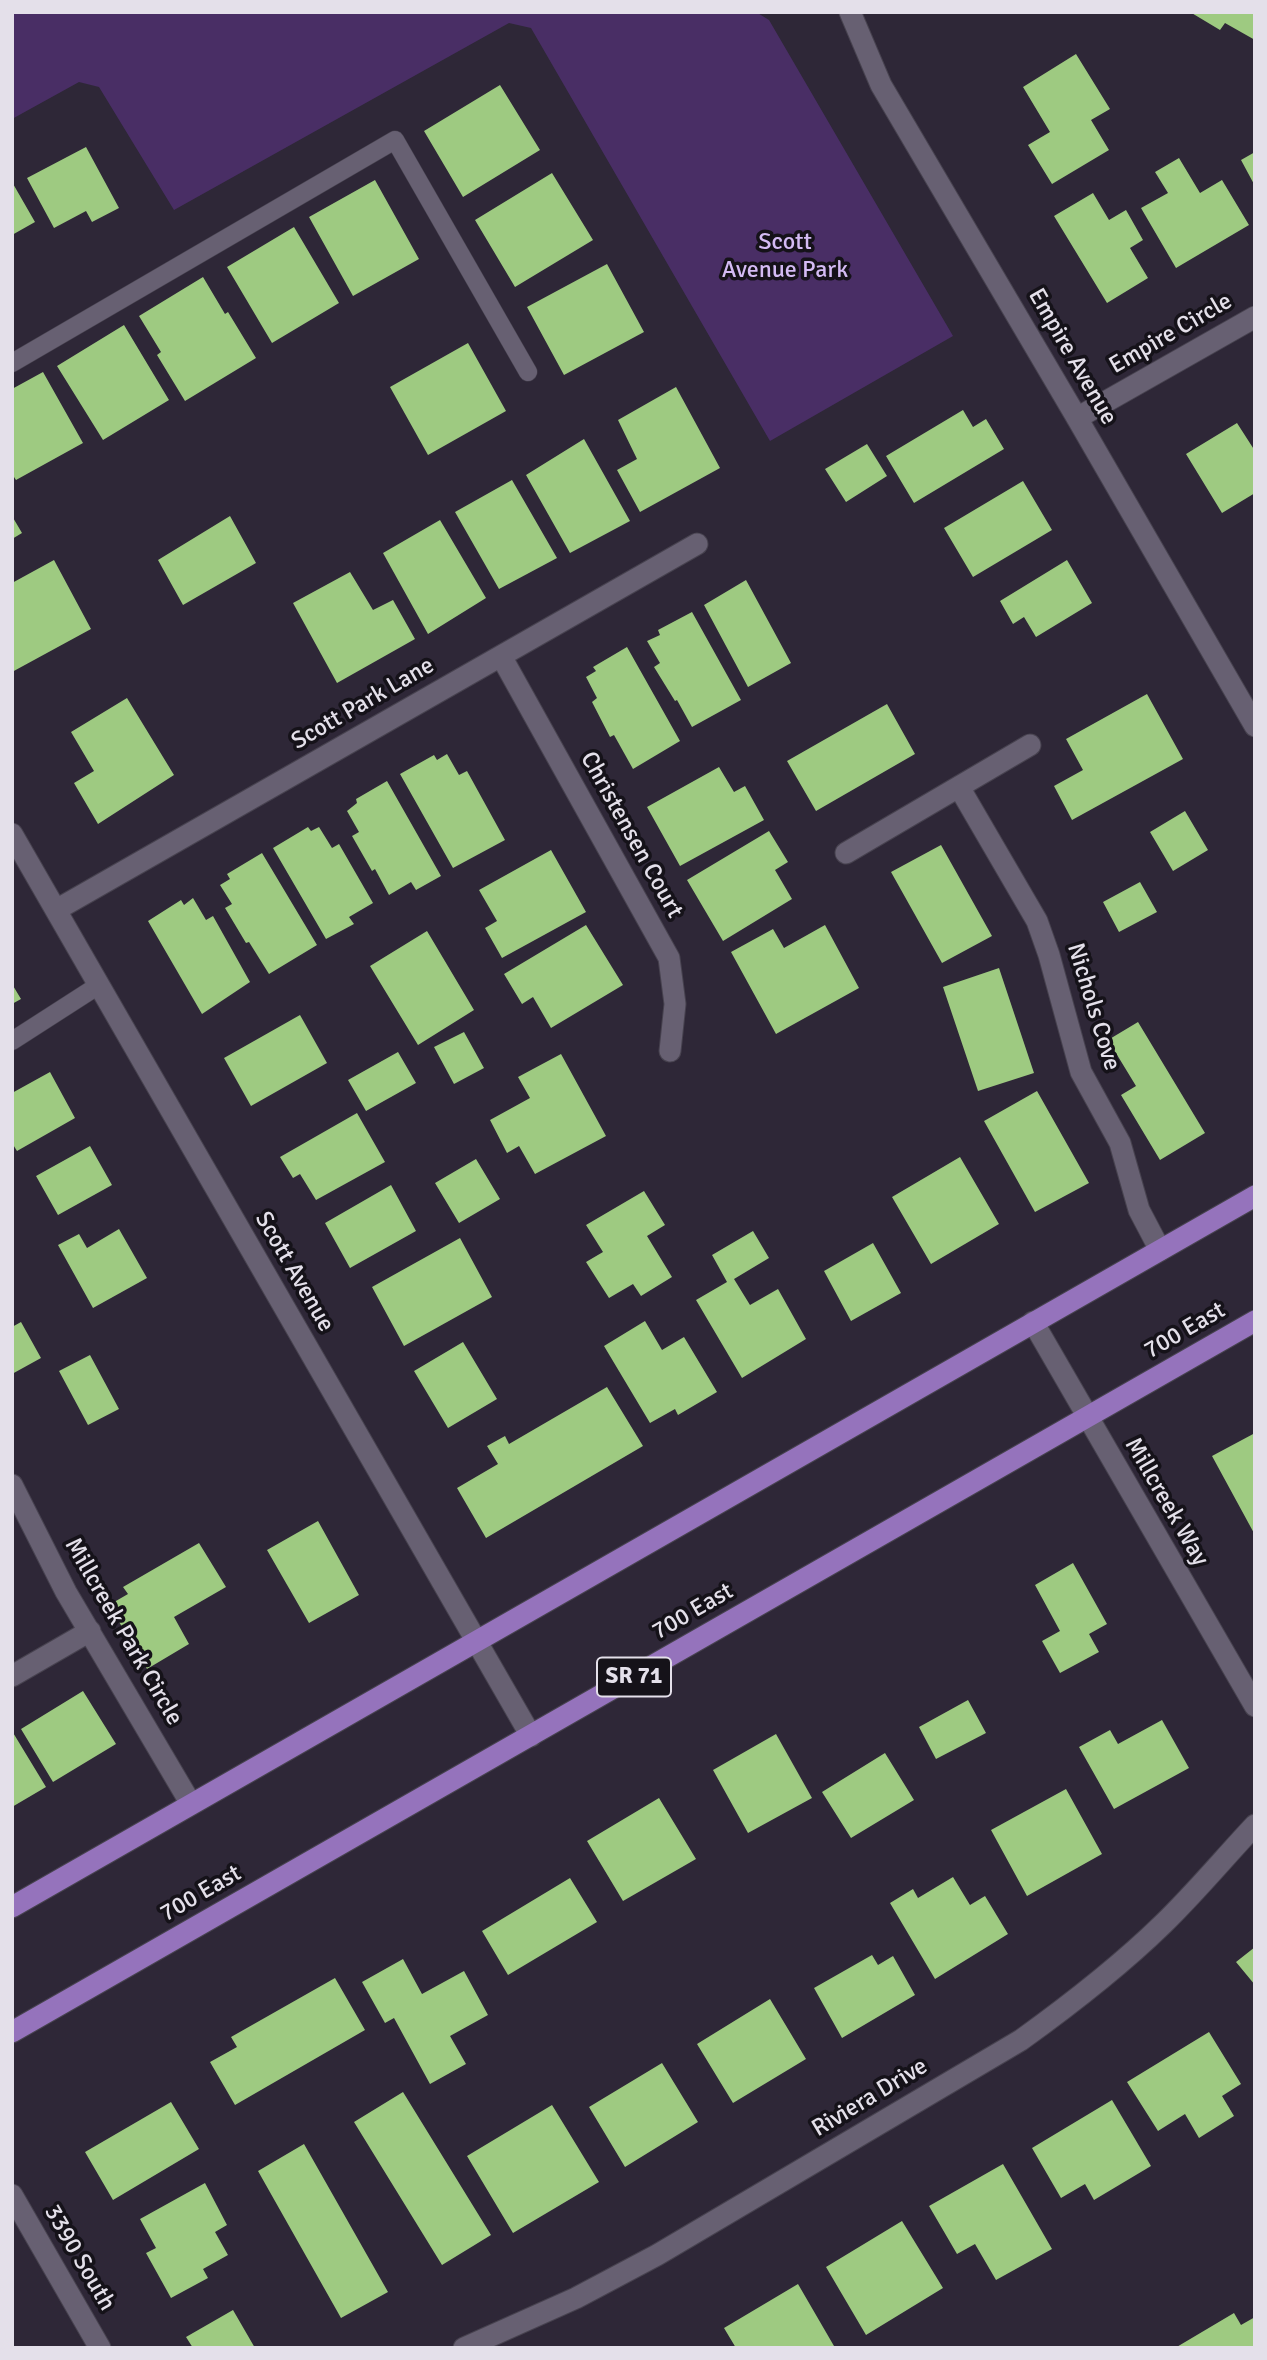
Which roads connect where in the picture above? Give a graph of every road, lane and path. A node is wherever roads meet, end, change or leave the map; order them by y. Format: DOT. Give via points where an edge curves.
graph roads {
  1 [pos="850,12"];
  2 [pos="1255,317"];
  3 [pos="12,363"];
  4 [pos="528,372"];
  5 [pos="1077,418"];
  6 [pos="696,544"];
  7 [pos="501,656"];
  8 [pos="1255,726"];
  9 [pos="1030,745"];
  10 [pos="959,787"];
  11 [pos="12,834"];
  12 [pos="846,853"];
  13 [pos="56,911"];
  14 [pos="99,985"];
  15 [pos="12,1041"];
  16 [pos="670,1051"];
  17 [pos="1255,1196"];
  18 [pos="1160,1250"];
  19 [pos="1255,1321"];
  20 [pos="1033,1322"];
  21 [pos="1087,1418"];
  22 [pos="12,1485"];
  23 [pos="90,1631"];
  24 [pos="476,1641"];
  25 [pos="12,1676"];
  26 [pos="1255,1706"];
  27 [pos="531,1736"];
  28 [pos="191,1804"];
  29 [pos="1255,1825"];
  30 [pos="12,1907"];
  31 [pos="12,2032"];
  32 [pos="12,2195"];
  33 [pos="100,2348"];
  34 [pos="464,2348"];
  1 -- 5 [label="street, Empire Avenue" via="881,85"];
  2 -- 5 [label="street, Empire Circle"];
  3 -- 4 [label="lane" via="395,140"];
  5 -- 8 [label="street, Empire Avenue"];
  6 -- 7 [label="street, Scott Park Lane"];
  7 -- 13 [label="street, Scott Park Lane"];
  7 -- 16 [label="street, Christensen Court" via="669,958 675,1004"];
  9 -- 10 [label="street"];
  10 -- 12 [label="street"];
  10 -- 18 [label="street, Nichols Cove" via="1037,921 1081,1072 1120,1143 1139,1210"];
  11 -- 13 [label="street, Scott Avenue"];
  13 -- 14 [label="street, Scott Avenue"];
  14 -- 15 [label="lane"];
  14 -- 24 [label="street, Scott Avenue"];
  17 -- 18 [label="main road"];
  18 -- 20 [label="main road"];
  19 -- 21 [label="main road, 700 East / SR 71"];
  20 -- 21 [label="street, Millcreek Way"];
  20 -- 24 [label="main road"];
  21 -- 26 [label="street, Millcreek Way"];
  21 -- 27 [label="main road, 700 East / SR 71"];
  22 -- 23 [label="street, Millcreek Park Circle"];
  23 -- 25 [label="street"];
  23 -- 28 [label="street, Millcreek Park Circle"];
  24 -- 27 [label="street, Scott Avenue"];
  24 -- 28 [label="main road"];
  27 -- 31 [label="main road, 700 East / SR 71"];
  28 -- 30 [label="main road"];
  29 -- 34 [label="street, Riviera Drive" via="1140,1945 1021,2040 645,2261"];
  32 -- 33 [label="street, 3390 South"];
}
